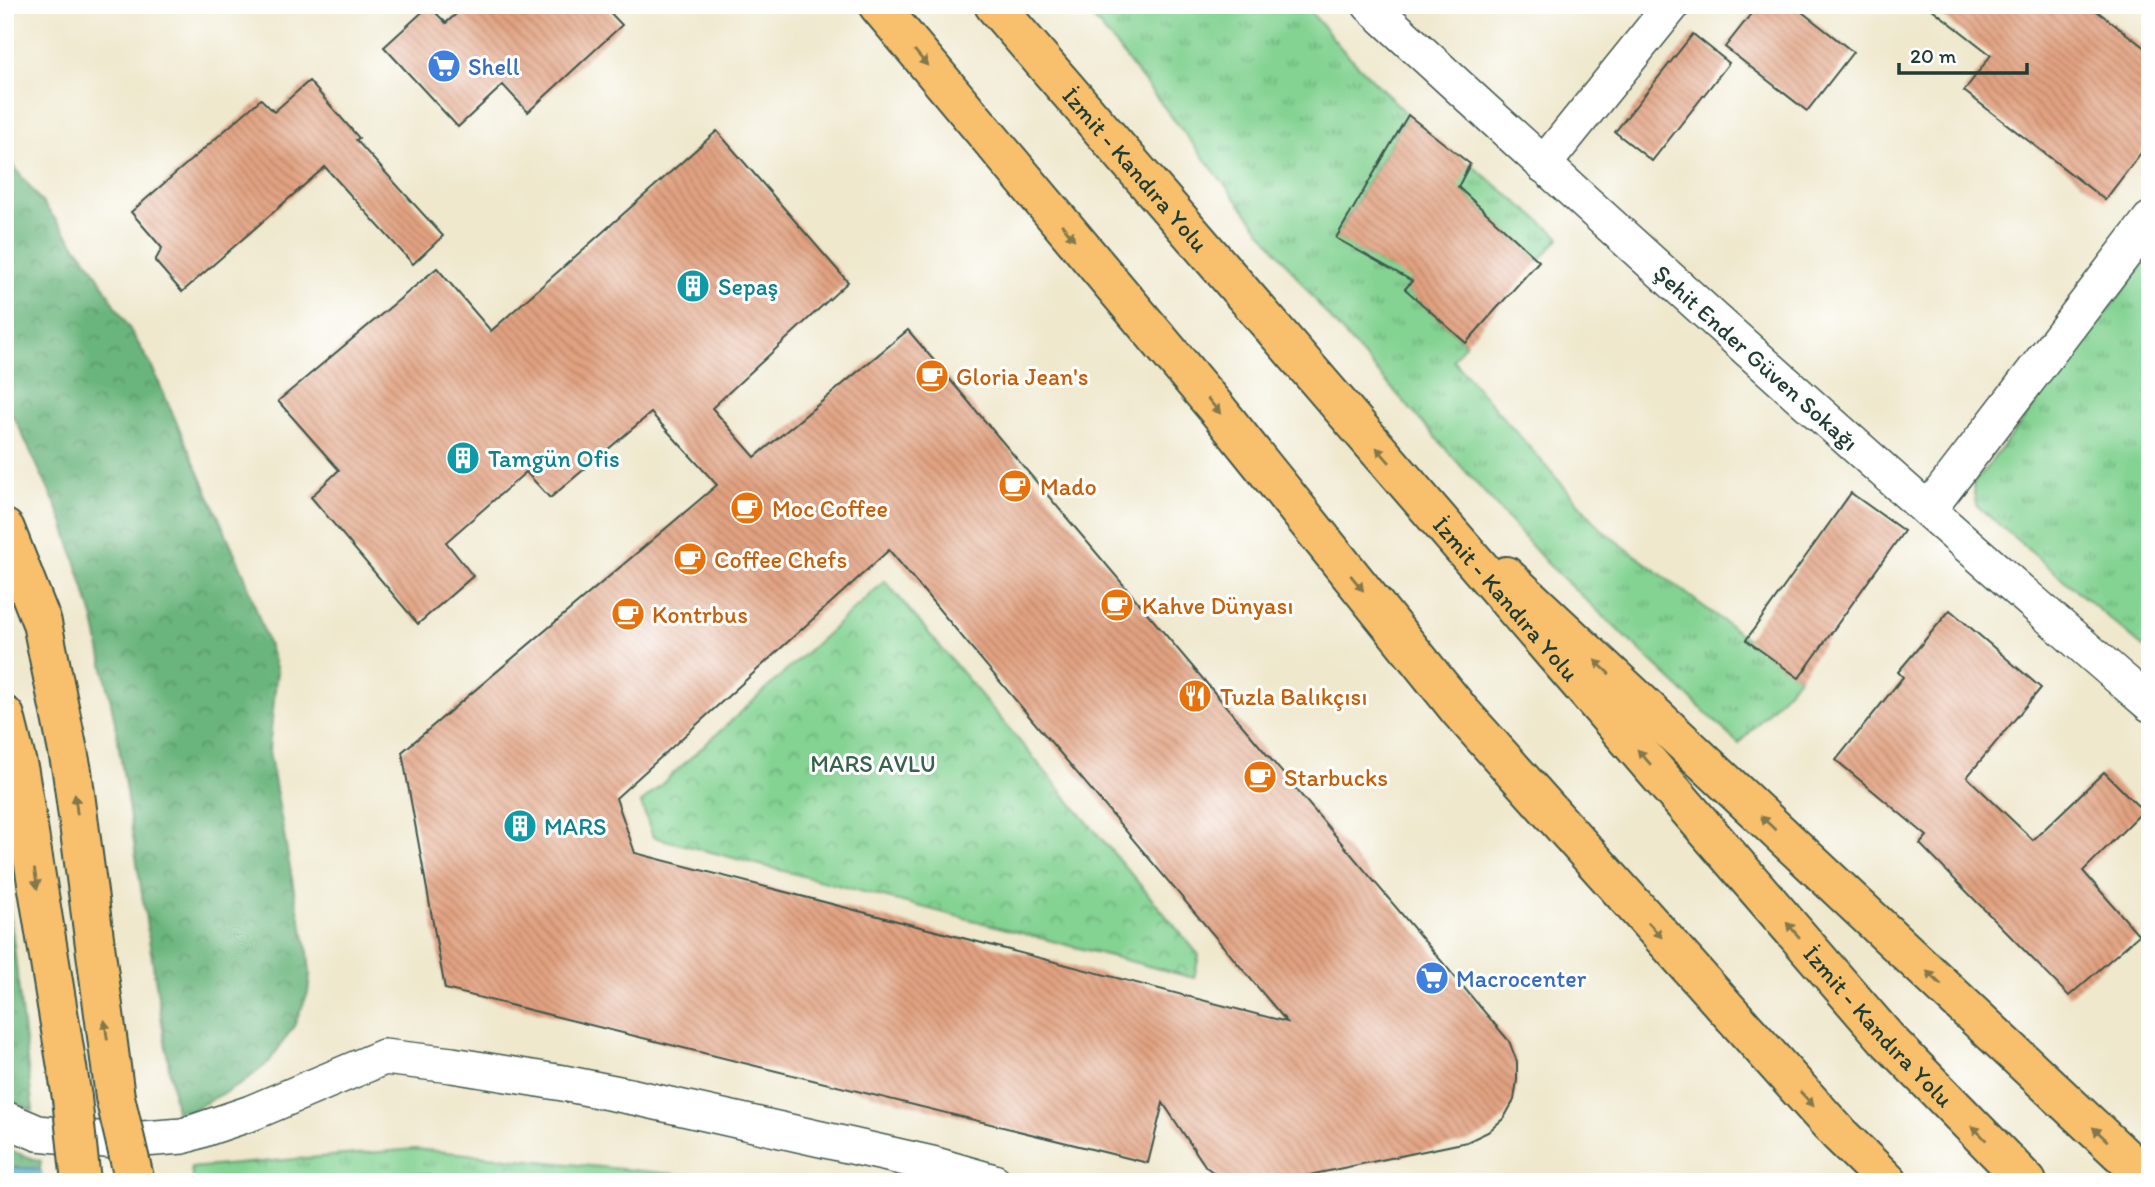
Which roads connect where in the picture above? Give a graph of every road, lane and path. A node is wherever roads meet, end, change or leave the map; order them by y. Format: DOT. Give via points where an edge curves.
graph roads {
  1 [pos="878,5"];
  2 [pos="994,5"];
  3 [pos="1370,5"];
  4 [pos="1672,5"];
  5 [pos="1543,164"];
  6 [pos="2150,220"];
  7 [pos="1413,490"];
  8 [pos="1928,510"];
  9 [pos="5,529"];
  10 [pos="2150,704"];
  11 [pos="5,716"];
  12 [pos="115,1097"];
  13 [pos="5,1119"];
  14 [pos="1839,1134"];
  15 [pos="2150,1181"];
  16 [pos="81,1182"];
  17 [pos="124,1182"];
  18 [pos="135,1182"];
  19 [pos="994,1182"];
  20 [pos="1870,1182"];
  21 [pos="1888,1182"];
  22 [pos="2027,1182"];
  1 -- 14 [label="main road, one-way" via="1217,410 1460,711"];
  7 -- 2 [label="main road, İzmit - Kandıra Yolu, one-way"];
  3 -- 5 [label="street, Şehit Ender Güven Sokağı"];
  4 -- 5 [label="street"];
  5 -- 8 [label="street, Şehit Ender Güven Sokağı"];
  6 -- 8 [label="street"];
  15 -- 7 [label="main road, one-way"];
  22 -- 7 [label="main road, İzmit - Kandıra Yolu, one-way" via="1886,1038"];
  8 -- 10 [label="street, Şehit Ender Güven Sokağı"];
  12 -- 9 [label="main road, one-way" via="72,771 42,623"];
  11 -- 16 [label="main road, one-way, bridge" via="19,772 72,1098"];
  12 -- 17 [label="main road, bridge"];
  12 -- 18 [label="main road, bridge"];
  13 -- 19 [label="street" via="38,1133 116,1142 183,1136 384,1057 610,1092"];
  14 -- 20 [label="main road"];
  14 -- 21 [label="main road"];
}
